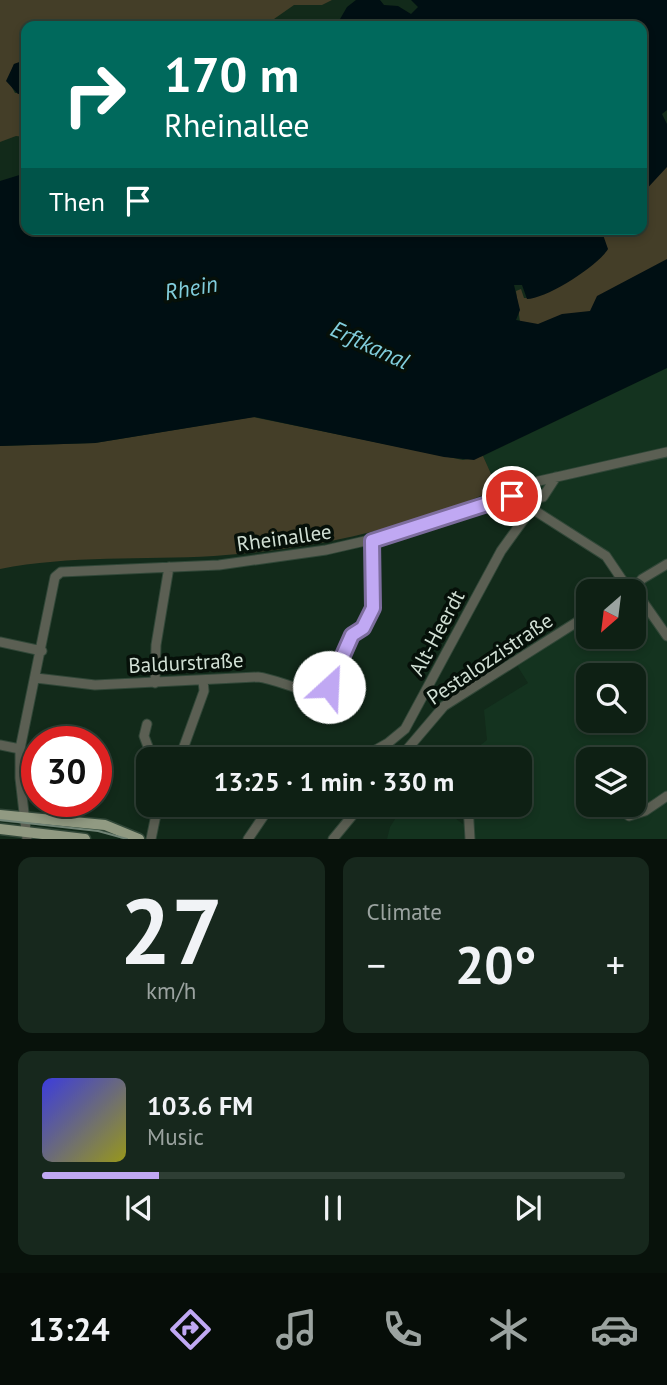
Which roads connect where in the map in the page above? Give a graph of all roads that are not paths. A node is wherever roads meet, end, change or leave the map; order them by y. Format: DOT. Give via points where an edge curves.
graph roads {
  1 [pos="667,452"];
  2 [pos="556,477"];
  3 [pos="532,508"];
  4 [pos="372,541"];
  5 [pos="667,564"];
  6 [pos="169,567"];
  7 [pos="621,579"];
  8 [pos="642,579"];
  9 [pos="646,611"];
  10 [pos="576,623"];
  11 [pos="667,636"];
  12 [pos="0,642"];
  13 [pos="42,651"];
  14 [pos="36,678"];
  15 [pos="203,680"];
  16 [pos="155,683"];
  17 [pos="147,724"];
  18 [pos="404,729"];
  19 [pos="416,738"];
  20 [pos="0,745"];
  21 [pos="148,747"];
  22 [pos="184,747"];
  23 [pos="381,747"];
  24 [pos="409,747"];
  25 [pos="20,750"];
  26 [pos="21,786"];
  27 [pos="667,796"];
  28 [pos="646,810"];
  29 [pos="0,815"];
  30 [pos="21,817"];
  31 [pos="25,817"];
  32 [pos="156,817"];
  33 [pos="263,817"];
  34 [pos="350,817"];
  35 [pos="469,817"];
  36 [pos="0,829"];
  37 [pos="27,836"];
  38 [pos="85,839"];
  39 [pos="139,839"];
  40 [pos="151,839"];
  41 [pos="248,839"];
  42 [pos="333,839"];
  43 [pos="470,839"];
  1 -- 2 [label="street"];
  3 -- 4 [label="street, Rheinallee" via="512,496"];
  3 -- 7 [label="street" via="606,556"];
  3 -- 18 [label="street, Alt-Heerdt" via="501,551"];
  4 -- 6 [label="street, Rheinallee" via="237,564"];
  4 -- 15 [label="street, Baldurstraße" via="373,608 363,628 352,635 326,690 316,693 271,678"];
  5 -- 8 [label="street"];
  6 -- 13 [label="street, Rheinallee" via="65,571 55,577"];
  6 -- 16 [label="street"];
  9 -- 11 [label="street"];
  10 -- 19 [label="street, Pestalozzistraße" via="444,706"];
  12 -- 13 [label="street"];
  13 -- 14 [label="street"];
  14 -- 16 [label="street, Baldurstraße" via="95,685"];
  14 -- 25 [label="street"];
  15 -- 16 [label="street, Baldurstraße"];
  15 -- 22 [label="street" via="204,691"];
  17 -- 21 [label="street" via="144,736"];
  18 -- 19 [label="street"];
  18 -- 23 [label="street, Alt-Heerdt"];
  19 -- 24 [label="street, Pestalozzistraße"];
  20 -- 25 [label="street"];
  25 -- 26 [label="street"];
  27 -- 28 [label="street"];
  29 -- 30 [label="main road"];
  31 -- 36 [label="street" via="20,827"];
  31 -- 37 [label="street"];
  31 -- 39 [label="main road" via="105,825"];
  32 -- 40 [label="street"];
  33 -- 41 [label="street"];
  34 -- 42 [label="street"];
  35 -- 43 [label="street"];
  36 -- 37 [label="main road"];
  37 -- 38 [label="main road"];
}
